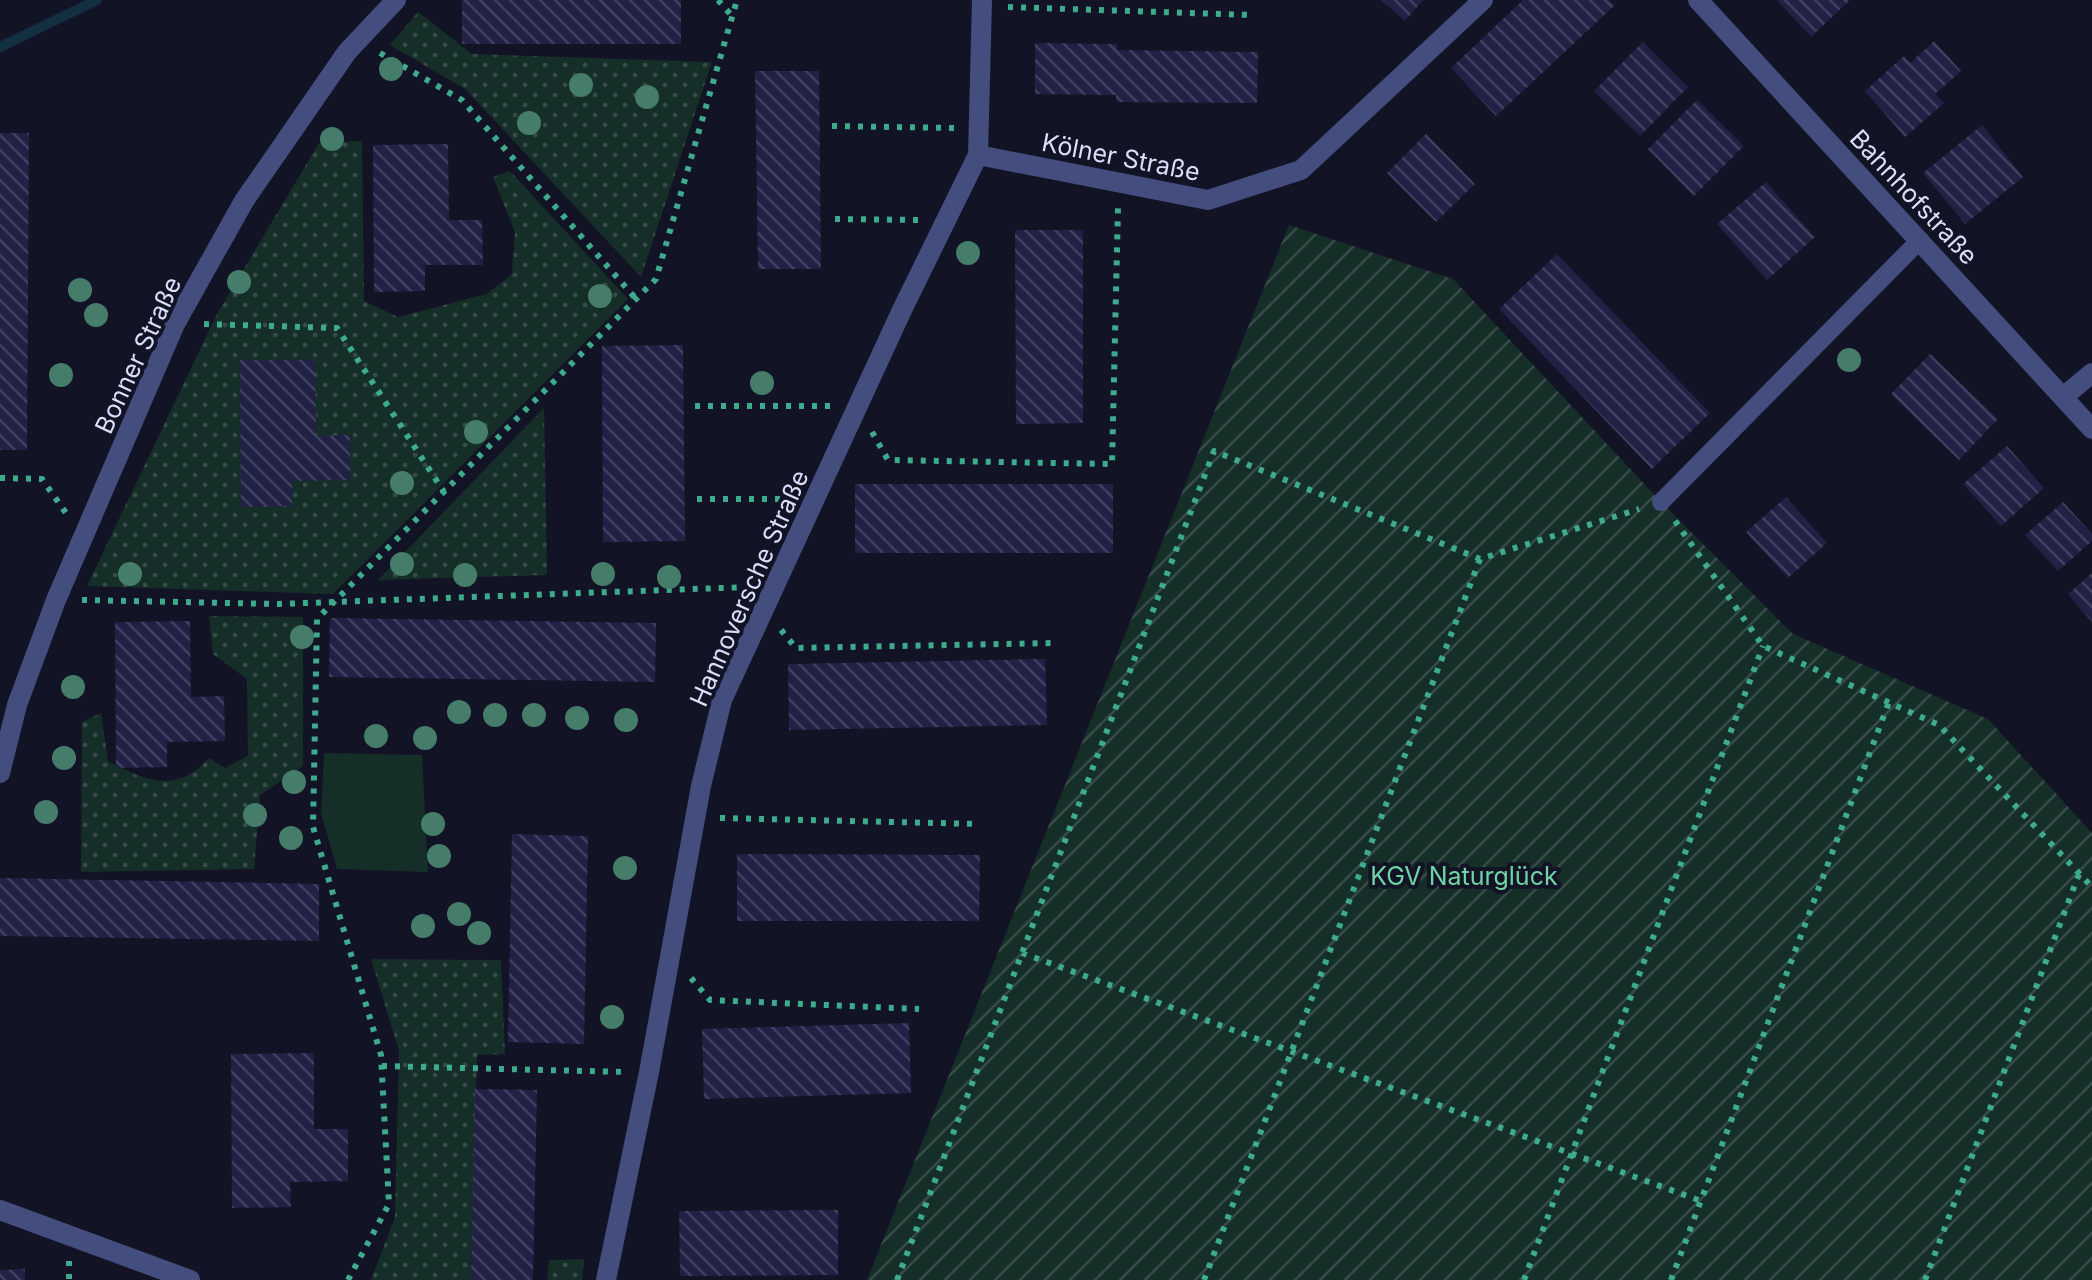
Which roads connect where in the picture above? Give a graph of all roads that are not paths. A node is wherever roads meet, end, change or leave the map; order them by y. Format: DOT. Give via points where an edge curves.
graph roads {
  1 [pos="396,0"];
  2 [pos="1482,0"];
  3 [pos="1698,0"];
  4 [pos="982,3"];
  5 [pos="978,155"];
  6 [pos="1920,240"];
  7 [pos="2092,373"];
  8 [pos="2063,397"];
  9 [pos="2092,429"];
  10 [pos="1661,502"];
  11 [pos="0,772"];
  12 [pos="0,1210"];
  13 [pos="190,1280"];
  14 [pos="606,1280"];
  1 -- 11 [label="street, Bonner Straße" via="358,40 244,201 175,324 56,600"];
  2 -- 5 [label="street, Kölner Straße" via="1301,170 1208,200"];
  3 -- 6 [label="street, Bahnhofstraße"];
  4 -- 5 [label="street, Hannoversche Straße"];
  5 -- 14 [label="street, Hannoversche Straße" via="722,700"];
  6 -- 8 [label="street, Bahnhofstraße"];
  6 -- 10 [label="lane"];
  7 -- 8 [label="street"];
  8 -- 9 [label="street, Bahnhofstraße"];
  12 -- 13 [label="street"];
}
